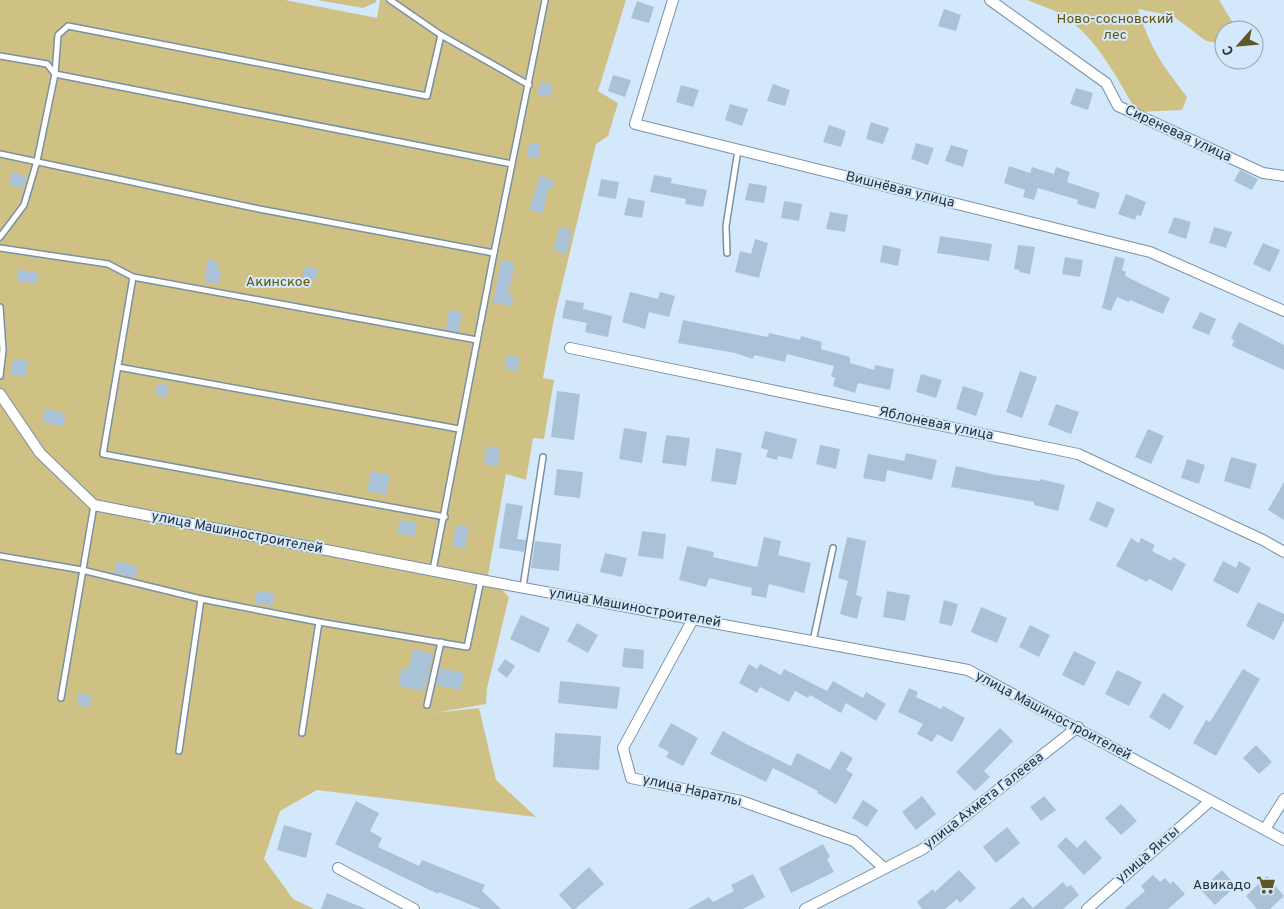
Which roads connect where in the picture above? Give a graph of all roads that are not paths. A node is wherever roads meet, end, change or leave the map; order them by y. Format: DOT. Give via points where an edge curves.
graph roads {
  1 [pos="390,0"];
  2 [pos="545,0"];
  3 [pos="673,0"];
  4 [pos="990,0"];
  5 [pos="441,36"];
  6 [pos="0,56"];
  7 [pos="55,74"];
  8 [pos="529,85"];
  9 [pos="738,150"];
  10 [pos="0,154"];
  11 [pos="37,161"];
  12 [pos="512,164"];
  13 [pos="1284,176"];
  14 [pos="0,236"];
  15 [pos="0,248"];
  16 [pos="494,253"];
  17 [pos="726,253"];
  18 [pos="133,277"];
  19 [pos="0,307"];
  20 [pos="1284,311"];
  21 [pos="477,340"];
  22 [pos="570,348"];
  23 [pos="118,367"];
  24 [pos="0,376"];
  25 [pos="0,394"];
  26 [pos="460,429"];
  27 [pos="543,457"];
  28 [pos="94,505"];
  29 [pos="445,517"];
  30 [pos="833,548"];
  31 [pos="1284,552"];
  32 [pos="0,556"];
  33 [pos="82,570"];
  34 [pos="433,571"];
  35 [pos="481,580"];
  36 [pos="522,588"];
  37 [pos="201,599"];
  38 [pos="693,619"];
  39 [pos="319,622"];
  40 [pos="813,641"];
  41 [pos="442,642"];
  42 [pos="61,698"];
  43 [pos="427,705"];
  44 [pos="1078,727"];
  45 [pos="302,733"];
  46 [pos="179,751"];
  47 [pos="1284,799"];
  48 [pos="1209,802"];
  49 [pos="1265,829"];
  50 [pos="1284,840"];
  51 [pos="338,868"];
  52 [pos="884,868"];
  53 [pos="414,909"];
  54 [pos="805,909"];
  55 [pos="1087,909"];
  1 -- 5 [label="lane"];
  2 -- 8 [label="lane"];
  3 -- 9 [label="street, Вишнёвая улица" via="634,124"];
  4 -- 13 [label="street, Сиреневая улица" via="1106,83 1118,106 1263,173"];
  5 -- 7 [label="lane" via="427,96 68,26 58,34"];
  5 -- 8 [label="lane"];
  6 -- 7 [label="lane" via="46,64"];
  7 -- 11 [label="lane"];
  7 -- 12 [label="lane"];
  8 -- 12 [label="lane"];
  9 -- 17 [label="lane" via="726,226"];
  9 -- 20 [label="street, Вишнёвая улица" via="1150,252"];
  10 -- 11 [label="lane"];
  11 -- 14 [label="lane" via="24,205"];
  11 -- 16 [label="lane" via="259,209"];
  12 -- 16 [label="lane"];
  15 -- 18 [label="lane" via="108,264"];
  16 -- 21 [label="lane"];
  18 -- 21 [label="lane"];
  18 -- 23 [label="lane"];
  19 -- 24 [label="lane" via="3,350"];
  21 -- 26 [label="lane"];
  22 -- 31 [label="street, Яблоневая улица" via="1078,454"];
  23 -- 26 [label="lane"];
  23 -- 29 [label="lane" via="103,454"];
  25 -- 28 [label="street" via="40,453"];
  26 -- 29 [label="lane"];
  27 -- 36 [label="lane"];
  28 -- 33 [label="lane"];
  28 -- 34 [label="street, улица Машиностроителей"];
  29 -- 34 [label="lane"];
  30 -- 40 [label="lane"];
  32 -- 33 [label="lane"];
  33 -- 37 [label="lane"];
  33 -- 42 [label="lane"];
  34 -- 35 [label="street, улица Машиностроителей"];
  35 -- 36 [label="street, улица Машиностроителей"];
  35 -- 41 [label="lane" via="467,647"];
  36 -- 38 [label="street, улица Машиностроителей"];
  37 -- 39 [label="lane"];
  37 -- 46 [label="lane"];
  38 -- 40 [label="street, улица Машиностроителей"];
  38 -- 52 [label="street, улица Наратлы" via="623,748 631,778 741,801 854,840"];
  39 -- 41 [label="lane"];
  39 -- 45 [label="lane"];
  40 -- 44 [label="street, улица Машиностроителей" via="968,670"];
  41 -- 43 [label="lane"];
  44 -- 48 [label="street, улица Машиностроителей"];
  44 -- 52 [label="street, улица Ахмета Галеева" via="923,848"];
  47 -- 49 [label="street"];
  48 -- 49 [label="street, улица Машиностроителей"];
  48 -- 55 [label="street, улица Якты"];
  49 -- 50 [label="street, улица Машиностроителей"];
  51 -- 53 [label="street"];
  52 -- 54 [label="street, улица Ахмета Галеева"];
}
